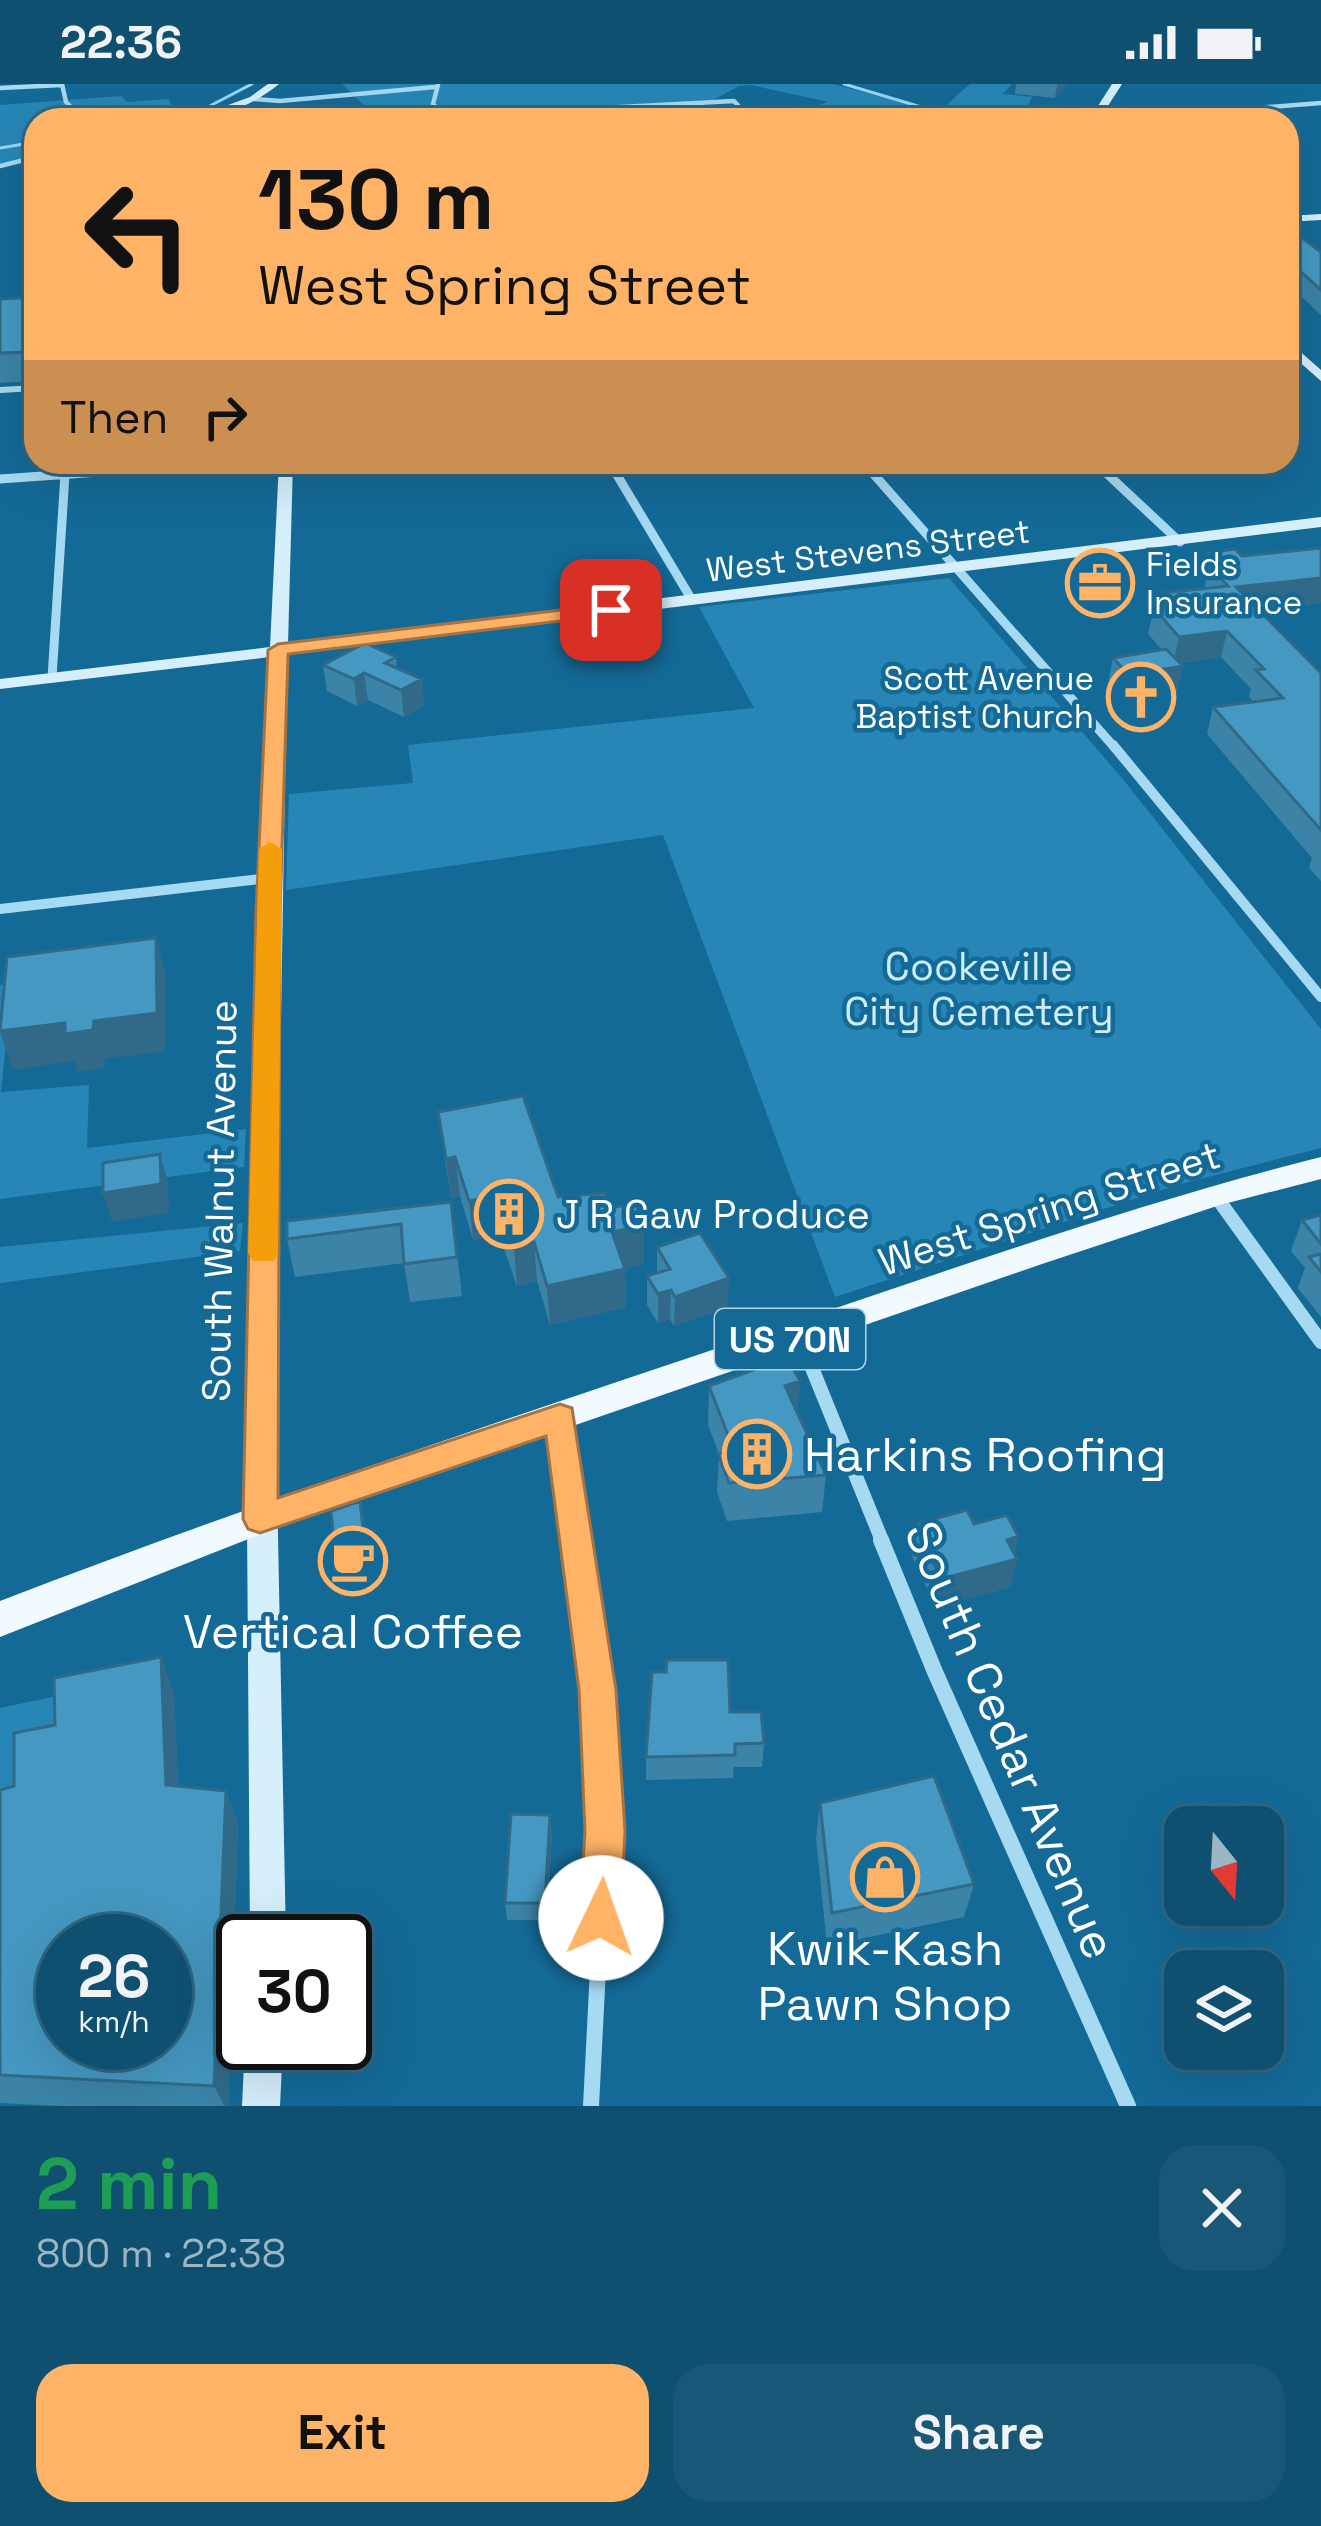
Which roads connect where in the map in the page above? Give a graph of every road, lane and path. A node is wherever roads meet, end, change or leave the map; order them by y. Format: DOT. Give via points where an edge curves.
graph roads {
  1 [pos="62,84"];
  2 [pos="274,84"];
  3 [pos="437,86"];
  4 [pos="0,88"];
  5 [pos="254,99"];
  6 [pos="1321,103"];
  7 [pos="227,108"];
  8 [pos="602,108"];
  9 [pos="741,108"];
  10 [pos="1261,108"];
  11 [pos="1299,356"];
  12 [pos="1321,377"];
  13 [pos="65,474"];
  14 [pos="285,474"];
  15 [pos="616,474"];
  16 [pos="874,474"];
  17 [pos="1108,474"];
  18 [pos="0,479"];
  19 [pos="1321,522"];
  20 [pos="1180,542"];
  21 [pos="958,570"];
  22 [pos="692,600"];
  23 [pos="278,650"];
  24 [pos="52,678"];
  25 [pos="0,684"];
  26 [pos="269,878"];
  27 [pos="0,909"];
  28 [pos="1321,976"];
  29 [pos="1305,978"];
  30 [pos="1321,998"];
  31 [pos="1321,1168"];
  32 [pos="1215,1195"];
  33 [pos="799,1336"];
  34 [pos="1321,1342"];
  35 [pos="560,1418"];
  36 [pos="260,1519"];
  37 [pos="0,1619"];
  38 [pos="269,1914"];
  39 [pos="263,2070"];
  40 [pos="262,2106"];
  41 [pos="591,2106"];
  42 [pos="1128,2106"];
  1 -- 4 [label="street"];
  2 -- 5 [label="street"];
  3 -- 5 [label="street"];
  5 -- 7 [label="street"];
  6 -- 10 [label="street"];
  8 -- 9 [label="street" via="734,100"];
  11 -- 12 [label="street"];
  13 -- 18 [label="street"];
  13 -- 24 [label="street"];
  14 -- 23 [label="street, South Walnut Avenue"];
  15 -- 22 [label="street"];
  16 -- 21 [label="street"];
  17 -- 20 [label="street"];
  19 -- 20 [label="street, West Stevens Street"];
  20 -- 21 [label="street, West Stevens Street"];
  21 -- 22 [label="street, West Stevens Street"];
  21 -- 29 [label="street"];
  22 -- 23 [label="street, West Stevens Street"];
  23 -- 24 [label="street, West Stevens Street"];
  23 -- 26 [label="street, South Walnut Avenue"];
  24 -- 25 [label="street, West Stevens Street"];
  26 -- 27 [label="street"];
  26 -- 36 [label="street, South Walnut Avenue"];
  28 -- 29 [label="street"];
  29 -- 30 [label="street"];
  31 -- 32 [label="main road, West Spring Street / US 70N"];
  32 -- 33 [label="main road, West Spring Street / US 70N"];
  32 -- 34 [label="street"];
  33 -- 35 [label="main road, West Spring Street / US 70N"];
  33 -- 42 [label="street, South Cedar Avenue" via="935,1672"];
  35 -- 36 [label="main road, West Spring Street / US 70N"];
  35 -- 41 [label="street" via="598,1690 605,1831"];
  36 -- 37 [label="main road, US 70N"];
  36 -- 38 [label="street, South Walnut Avenue"];
  39 -- 40 [label="street"];
}
